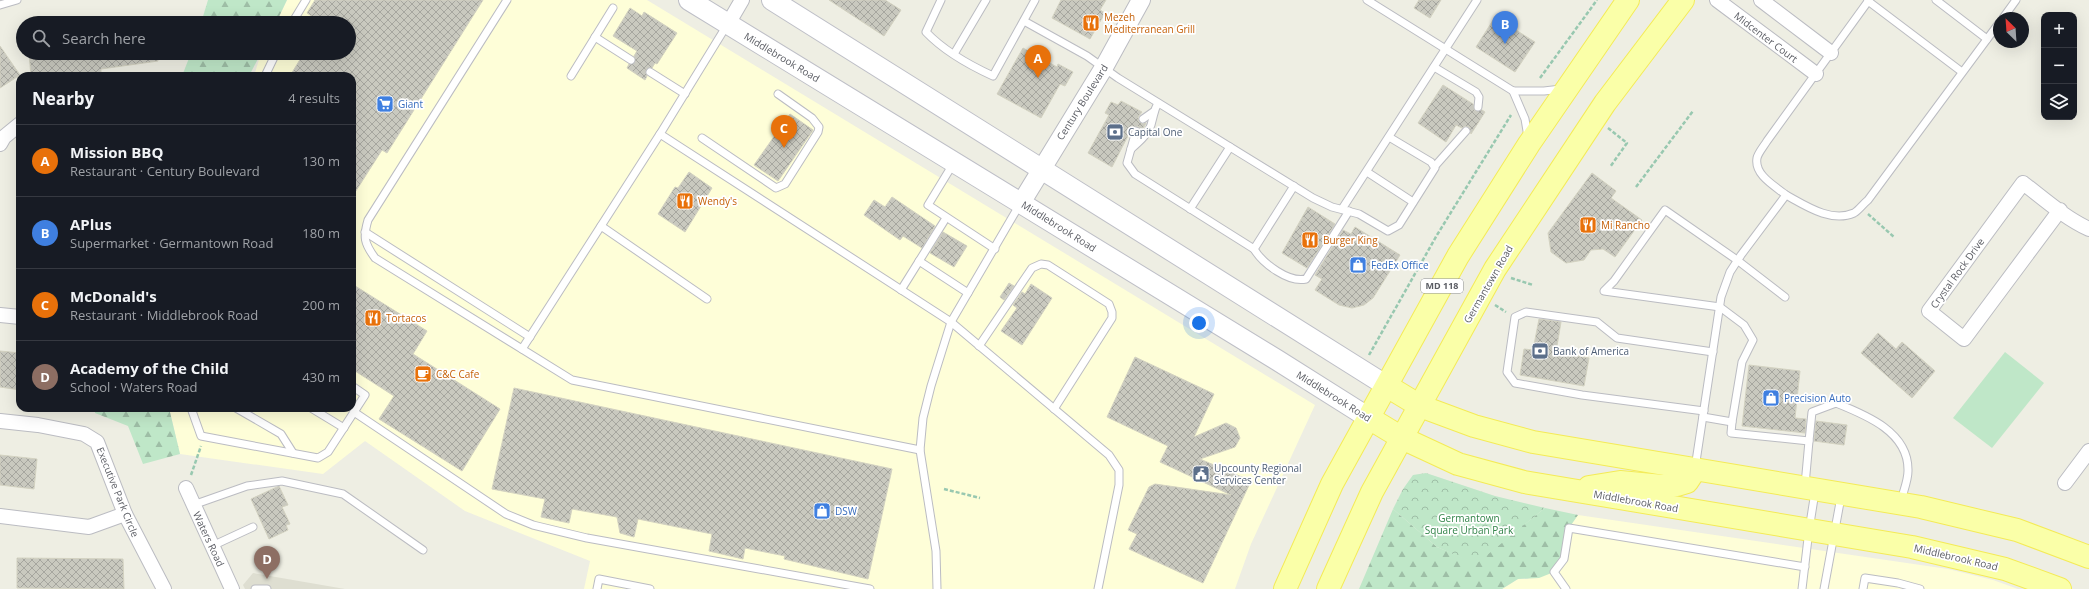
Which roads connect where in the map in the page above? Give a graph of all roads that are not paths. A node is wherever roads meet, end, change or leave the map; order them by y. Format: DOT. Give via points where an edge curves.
graph roads {
  1 [pos="17,0"];
  2 [pos="306,0"];
  3 [pos="507,0"];
  4 [pos="689,0"];
  5 [pos="742,0"];
  6 [pos="772,0"];
  7 [pos="941,0"];
  8 [pos="986,0"];
  9 [pos="1035,0"];
  10 [pos="1140,0"];
  11 [pos="1367,0"];
  12 [pos="1477,0"];
  13 [pos="1628,0"];
  14 [pos="1683,0"];
  15 [pos="1718,0"];
  16 [pos="1761,0"];
  17 [pos="1868,0"];
  18 [pos="1936,0"];
  19 [pos="2016,0"];
  20 [pos="0,5"];
  21 [pos="612,8"];
  22 [pos="2007,12"];
  23 [pos="296,16"];
  24 [pos="1024,20"];
  25 [pos="728,24"];
  26 [pos="1993,31"];
  27 [pos="595,37"];
  28 [pos="1987,39"];
  29 [pos="1446,49"];
  30 [pos="1830,53"];
  31 [pos="954,54"];
  32 [pos="273,60"];
  33 [pos="631,60"];
  34 [pos="1434,67"];
  35 [pos="1103,68"];
  36 [pos="267,72"];
  37 [pos="650,72"];
  38 [pos="1962,72"];
  39 [pos="1816,74"];
  40 [pos="571,76"];
  41 [pos="1568,87"];
  42 [pos="1513,90"];
  43 [pos="685,94"];
  44 [pos="778,94"];
  45 [pos="1158,103"];
  46 [pos="1478,107"];
  47 [pos="1153,112"];
  48 [pos="1143,119"];
  49 [pos="16,127"];
  50 [pos="1136,131"];
  51 [pos="1466,131"];
  52 [pos="660,134"];
  53 [pos="1389,137"];
  54 [pos="702,138"];
  55 [pos="0,144"];
  56 [pos="1529,144"];
  57 [pos="1230,147"];
  58 [pos="1131,149"];
  59 [pos="955,162"];
  60 [pos="1434,166"];
  61 [pos="1042,168"];
  62 [pos="1367,172"];
  63 [pos="1294,186"];
  64 [pos="1786,195"];
  65 [pos="1413,202"];
  66 [pos="1021,203"];
  67 [pos="1190,209"];
  68 [pos="1345,210"];
  69 [pos="2060,210"];
  70 [pos="946,218"];
  71 [pos="601,226"];
  72 [pos="2089,229"];
  73 [pos="365,232"];
  74 [pos="995,249"];
  75 [pos="1254,249"];
  76 [pos="1737,260"];
  77 [pos="919,261"];
  78 [pos="901,290"];
  79 [pos="968,293"];
  80 [pos="1785,297"];
  81 [pos="707,299"];
  82 [pos="1720,307"];
  83 [pos="0,315"];
  84 [pos="16,317"];
  85 [pos="951,322"];
  86 [pos="530,337"];
  87 [pos="979,346"];
  88 [pos="522,349"];
  89 [pos="1713,352"];
  90 [pos="1387,386"];
  91 [pos="356,389"];
  92 [pos="1420,406"];
  93 [pos="356,409"];
  94 [pos="1054,409"];
  95 [pos="192,412"];
  96 [pos="243,412"];
  97 [pos="318,412"];
  98 [pos="354,412"];
  99 [pos="1703,414"];
  100 [pos="1369,418"];
  101 [pos="0,421"];
  102 [pos="1732,422"];
  103 [pos="344,428"];
  104 [pos="1402,438"];
  105 [pos="1809,441"];
  106 [pos="920,450"];
  107 [pos="2089,451"];
  108 [pos="294,454"];
  109 [pos="1695,470"];
  110 [pos="2065,483"];
  111 [pos="186,488"];
  112 [pos="1810,489"];
  113 [pos="1572,490"];
  114 [pos="1842,494"];
  115 [pos="1900,504"];
  116 [pos="193,505"];
  117 [pos="125,514"];
  118 [pos="0,516"];
  119 [pos="254,527"];
  120 [pos="1809,530"];
  121 [pos="1834,534"];
  122 [pos="212,546"];
  123 [pos="422,550"];
  124 [pos="2089,557"];
  125 [pos="1805,568"];
  126 [pos="164,589"];
  127 [pos="232,589"];
  128 [pos="255,589"];
  129 [pos="267,589"];
  130 [pos="597,589"];
  131 [pos="650,589"];
  132 [pos="870,589"];
  133 [pos="937,589"];
  134 [pos="1098,589"];
  135 [pos="1285,589"];
  136 [pos="1328,589"];
  137 [pos="1566,589"];
  138 [pos="1802,589"];
  139 [pos="1824,589"];
  140 [pos="1863,589"];
  141 [pos="1920,589"];
  142 [pos="2060,589"];
  1 -- 20 [label="lane"];
  2 -- 23 [label="lane"];
  3 -- 73 [label="lane" via="368,220"];
  4 -- 25 [label="main road, Middlebrook Road"];
  5 -- 25 [label="street"];
  6 -- 61 [label="main road"];
  7 -- 31 [label="lane" via="926,32"];
  8 -- 31 [label="lane"];
  9 -- 24 [label="lane"];
  10 -- 35 [label="street, Century Boulevard"];
  11 -- 29 [label="lane"];
  12 -- 29 [label="lane"];
  13 -- 41 [label="main road, MD 118"];
  14 -- 92 [label="main road, Germantown Road" via="1605,103 1499,262"];
  15 -- 39 [label="street, Midcenter Court"];
  16 -- 30 [label="street"];
  17 -- 30 [label="lane"];
  17 -- 38 [label="lane"];
  18 -- 28 [label="lane"];
  19 -- 22 [label="lane"];
  21 -- 27 [label="lane"];
  24 -- 31 [label="lane" via="993,76"];
  24 -- 35 [label="lane"];
  25 -- 43 [label="lane"];
  25 -- 59 [label="main road, Middlebrook Road"];
  26 -- 28 [label="lane"];
  27 -- 33 [label="lane"];
  27 -- 40 [label="lane"];
  28 -- 38 [label="lane"];
  29 -- 34 [label="lane"];
  29 -- 42 [label="lane"];
  30 -- 39 [label="lane"];
  32 -- 36 [label="lane"];
  34 -- 46 [label="lane" via="1476,92 1479,97"];
  34 -- 53 [label="lane"];
  35 -- 45 [label="lane"];
  35 -- 61 [label="street, Century Boulevard"];
  37 -- 43 [label="lane"];
  38 -- 64 [label="lane" via="1855,212 1840,217 1825,214"];
  39 -- 64 [label="lane" via="1757,158 1758,169 1763,177"];
  41 -- 42 [label="lane" via="1544,91"];
  41 -- 56 [label="main road, MD 118"];
  42 -- 56 [label="lane" via="1525,119"];
  43 -- 52 [label="lane"];
  44 -- 54 [label="lane" via="812,118 819,127 785,184 776,188"];
  45 -- 47 [label="lane"];
  45 -- 57 [label="lane"];
  47 -- 48 [label="lane"];
  47 -- 58 [label="lane" via="1152,123 1143,139"];
  49 -- 55 [label="street"];
  50 -- 58 [label="lane"];
  51 -- 60 [label="lane"];
  52 -- 71 [label="lane"];
  52 -- 78 [label="lane"];
  53 -- 60 [label="lane"];
  53 -- 62 [label="lane"];
  56 -- 90 [label="main road, MD 118" via="1458,256"];
  57 -- 63 [label="lane"];
  57 -- 67 [label="lane"];
  58 -- 67 [label="lane" via="1127,158 1129,168 1134,174"];
  59 -- 66 [label="main road, Middlebrook Road"];
  59 -- 70 [label="lane" via="928,205"];
  60 -- 65 [label="lane"];
  61 -- 66 [label="street, Century Boulevard"];
  61 -- 90 [label="main road"];
  62 -- 65 [label="lane"];
  62 -- 68 [label="lane"];
  63 -- 68 [label="lane" via="1313,198"];
  63 -- 75 [label="lane"];
  64 -- 76 [label="lane"];
  65 -- 68 [label="lane" via="1399,225 1388,231 1359,214"];
  66 -- 74 [label="lane"];
  66 -- 100 [label="main road, Middlebrook Road"];
  67 -- 75 [label="lane"];
  68 -- 75 [label="lane" via="1306,279 1298,281 1286,275 1264,262"];
  69 -- 69 [label="street, Crystal Rock Drive" via="2023,183 1929,311 1964,340"];
  69 -- 72 [label="street, Crystal Rock Drive"];
  70 -- 74 [label="lane"];
  70 -- 77 [label="lane"];
  71 -- 81 [label="lane"];
  71 -- 86 [label="lane"];
  73 -- 86 [label="lane"];
  73 -- 88 [label="lane" via="366,246 375,258"];
  74 -- 79 [label="lane"];
  76 -- 80 [label="lane"];
  76 -- 82 [label="lane" via="1730,272"];
  76 -- 82 [label="lane" via="1665,210 1604,291"];
  77 -- 78 [label="lane"];
  77 -- 79 [label="lane"];
  78 -- 85 [label="lane"];
  79 -- 85 [label="lane"];
  82 -- 89 [label="lane"];
  82 -- 102 [label="lane" via="1744,325 1752,340 1742,362"];
  83 -- 84 [label="street"];
  85 -- 87 [label="lane"];
  85 -- 106 [label="lane" via="926,405"];
  86 -- 88 [label="lane"];
  87 -- 94 [label="lane"];
  87 -- 94 [label="lane" via="1032,268 1041,264 1048,265 1109,304 1112,318"];
  88 -- 106 [label="lane" via="572,380"];
  89 -- 99 [label="lane"];
  89 -- 99 [label="lane" via="1617,338 1597,322 1526,312 1515,318 1507,372 1515,383"];
  90 -- 92 [label="main road"];
  90 -- 100 [label="main road, MD 118"];
  91 -- 93 [label="lane" via="365,395"];
  92 -- 104 [label="main road, Germantown Road"];
  92 -- 109 [label="main road" via="1474,426 1533,442"];
  94 -- 134 [label="lane" via="1109,455 1119,470 1119,485"];
  95 -- 108 [label="lane" via="200,436"];
  96 -- 108 [label="lane" via="281,434"];
  97 -- 103 [label="lane"];
  98 -- 103 [label="lane"];
  98 -- 132 [label="lane" via="506,514 533,525 587,538"];
  99 -- 102 [label="lane"];
  99 -- 109 [label="lane"];
  100 -- 104 [label="main road, Middlebrook Road"];
  100 -- 135 [label="main road, MD 118" via="1332,484"];
  101 -- 117 [label="street, Executive Park Circle" via="84,434 97,442"];
  102 -- 105 [label="lane" via="1731,433"];
  103 -- 108 [label="lane" via="328,452 318,458"];
  104 -- 113 [label="main road, Middlebrook Road" via="1458,464 1524,482"];
  104 -- 136 [label="main road, Germantown Road" via="1372,492"];
  105 -- 112 [label="lane"];
  105 -- 115 [label="lane" via="1812,412 1836,403 1868,416 1887,429 1904,451 1908,471"];
  106 -- 133 [label="lane" via="936,551"];
  107 -- 110 [label="street"];
  109 -- 112 [label="main road"];
  109 -- 113 [label="main road" via="1687,482 1677,485 1620,482"];
  111 -- 116 [label="street, Waters Road"];
  112 -- 114 [label="main road"];
  112 -- 120 [label="lane"];
  113 -- 120 [label="main road, Middlebrook Road"];
  114 -- 115 [label="main road"];
  114 -- 121 [label="lane"];
  115 -- 124 [label="main road" via="2017,530"];
  116 -- 122 [label="street, Waters Road"];
  116 -- 123 [label="lane" via="246,486 282,481 343,494"];
  117 -- 118 [label="street" via="89,527"];
  117 -- 126 [label="street, Executive Park Circle"];
  119 -- 122 [label="lane"];
  120 -- 121 [label="main road, Middlebrook Road"];
  120 -- 125 [label="lane"];
  121 -- 139 [label="lane"];
  121 -- 142 [label="main road, Middlebrook Road" via="1912,547 1997,567"];
  122 -- 127 [label="street, Waters Road"];
  125 -- 137 [label="lane" via="1570,528 1564,559 1554,572"];
  125 -- 138 [label="lane"];
  128 -- 129 [label="lane"];
  130 -- 131 [label="lane" via="599,579"];
  140 -- 141 [label="lane" via="1865,578"];
}
